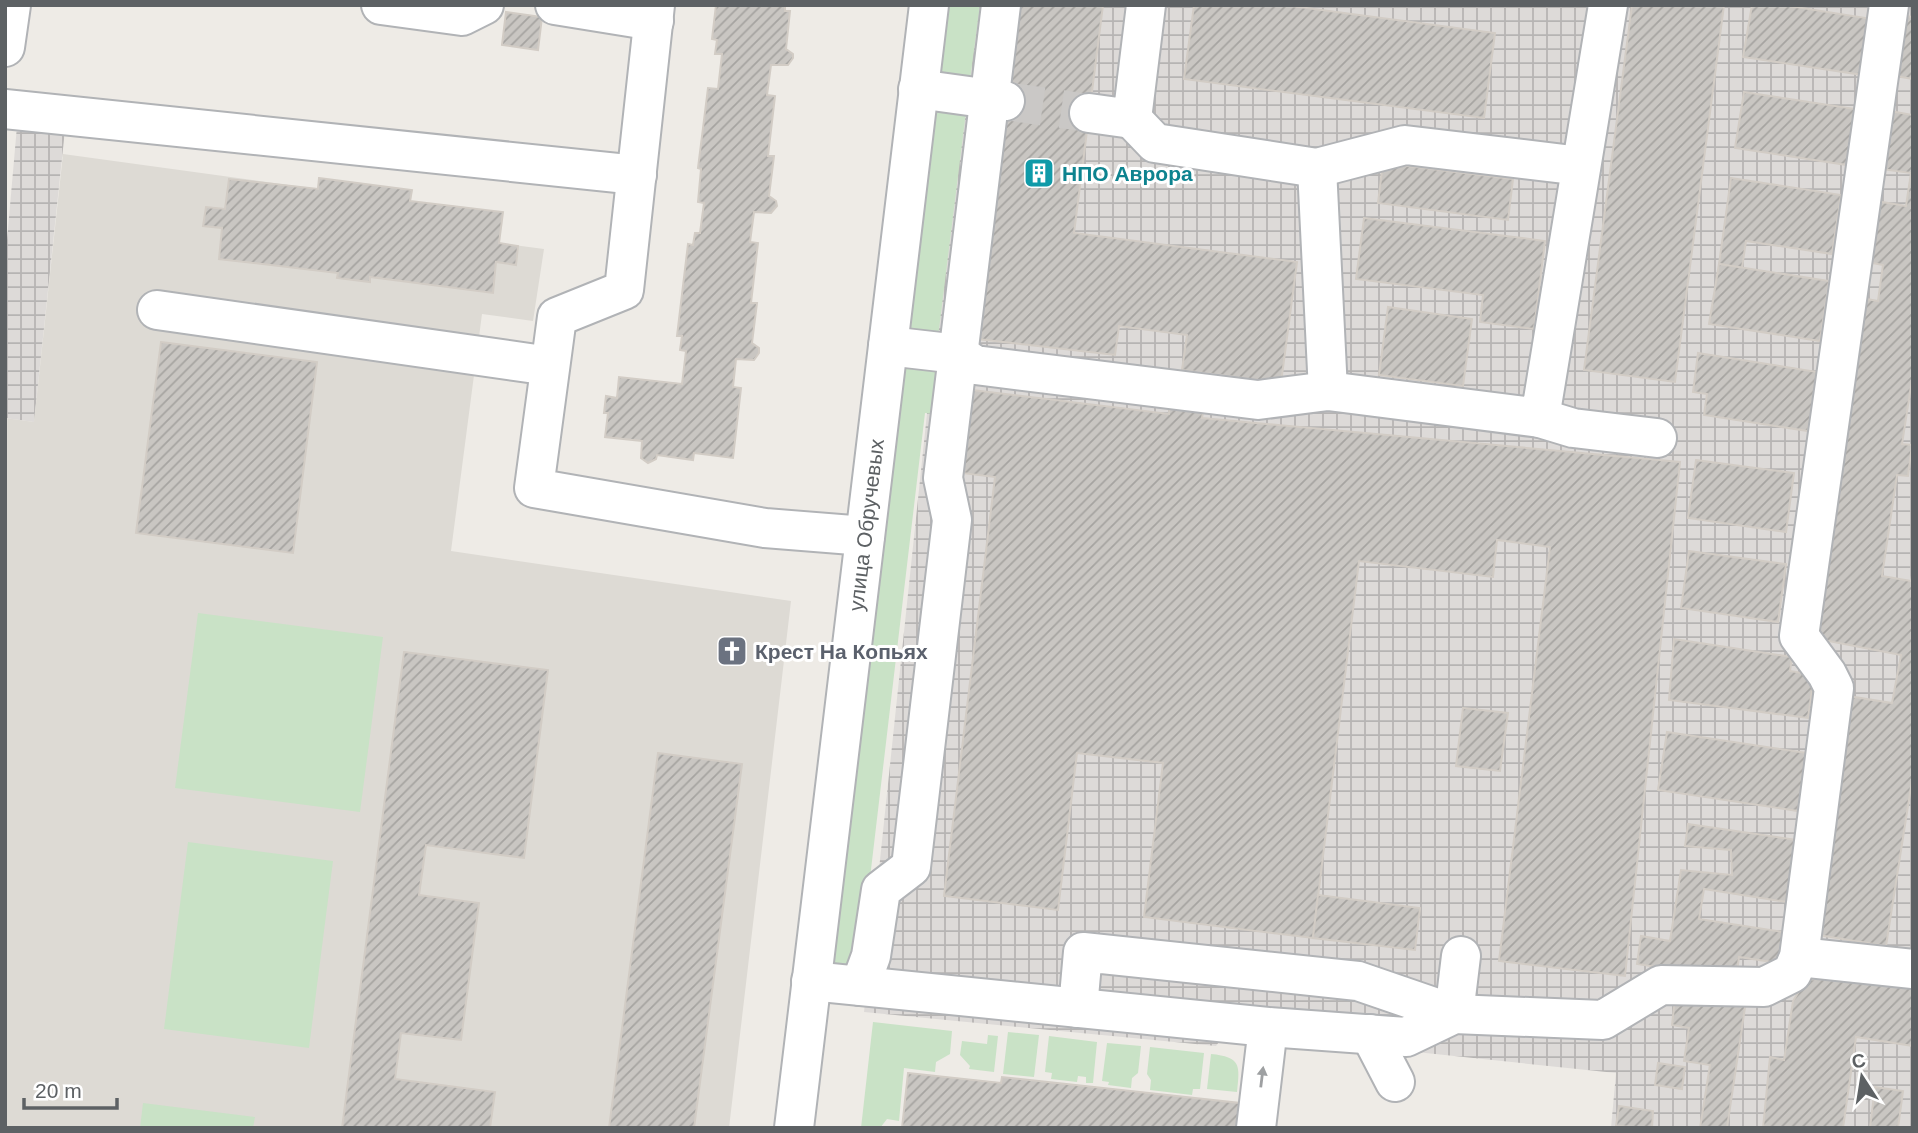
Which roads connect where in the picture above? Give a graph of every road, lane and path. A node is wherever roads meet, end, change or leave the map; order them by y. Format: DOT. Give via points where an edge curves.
graph roads {
  1 [pos="11,5"];
  2 [pos="381,5"];
  3 [pos="484,5"];
  4 [pos="555,5"];
  5 [pos="929,5"];
  6 [pos="1001,5"];
  7 [pos="1146,5"];
  8 [pos="1608,5"];
  9 [pos="1889,5"];
  10 [pos="654,13"];
  11 [pos="5,47"];
  12 [pos="918,89"];
  13 [pos="997,100"];
  14 [pos="5,109"];
  15 [pos="1089,113"];
  16 [pos="1132,119"];
  17 [pos="1581,166"];
  18 [pos="1317,168"];
  19 [pos="637,175"];
  20 [pos="157,310"];
  21 [pos="888,346"];
  22 [pos="958,354"];
  23 [pos="550,366"];
  24 [pos="1328,391"];
  25 [pos="1540,418"];
  26 [pos="1657,438"];
  27 [pos="865,536"];
  28 [pos="1461,956"];
  29 [pos="1799,957"];
  30 [pos="1913,969"];
  31 [pos="811,981"];
  32 [pos="860,986"];
  33 [pos="1078,1008"];
  34 [pos="1454,1014"];
  35 [pos="1268,1027"];
  36 [pos="1370,1034"];
  37 [pos="1395,1082"];
  38 [pos="794,1128"];
  39 [pos="1256,1128"];
  1 -- 11 [label="street"];
  2 -- 3 [label="street" via="462,16"];
  4 -- 10 [label="street"];
  5 -- 12 [label="street, улица Обручевых"];
  6 -- 13 [label="street"];
  7 -- 16 [label="street"];
  8 -- 17 [label="street"];
  9 -- 29 [label="street" via="1800,636 1835,688"];
  10 -- 19 [label="street"];
  12 -- 13 [label="street"];
  12 -- 21 [label="street, улица Обручевых"];
  13 -- 22 [label="street"];
  14 -- 19 [label="street"];
  15 -- 16 [label="street"];
  16 -- 18 [label="street" via="1154,143"];
  17 -- 18 [label="street" via="1405,145"];
  17 -- 25 [label="street"];
  18 -- 24 [label="street"];
  19 -- 23 [label="street" via="624,290 557,317"];
  20 -- 23 [label="street"];
  21 -- 22 [label="street"];
  21 -- 27 [label="street, улица Обручевых"];
  22 -- 24 [label="street" via="975,365 1258,400"];
  22 -- 32 [label="street" via="943,478 952,520 911,867 881,890 871,956"];
  23 -- 27 [label="street" via="534,488 765,528"];
  24 -- 25 [label="street"];
  25 -- 26 [label="street" via="1573,428"];
  27 -- 31 [label="street, улица Обручевых"];
  28 -- 34 [label="street"];
  29 -- 30 [label="street"];
  29 -- 34 [label="street" via="1792,973 1764,987 1661,985 1603,1020"];
  31 -- 32 [label="street"];
  31 -- 38 [label="street, улица Обручевых"];
  32 -- 33 [label="street"];
  33 -- 34 [label="street" via="1083,953 1357,981"];
  33 -- 35 [label="street"];
  34 -- 36 [label="street" via="1406,1037"];
  35 -- 36 [label="street"];
  39 -- 35 [label="street, one-way"];
  36 -- 37 [label="street"];
}
